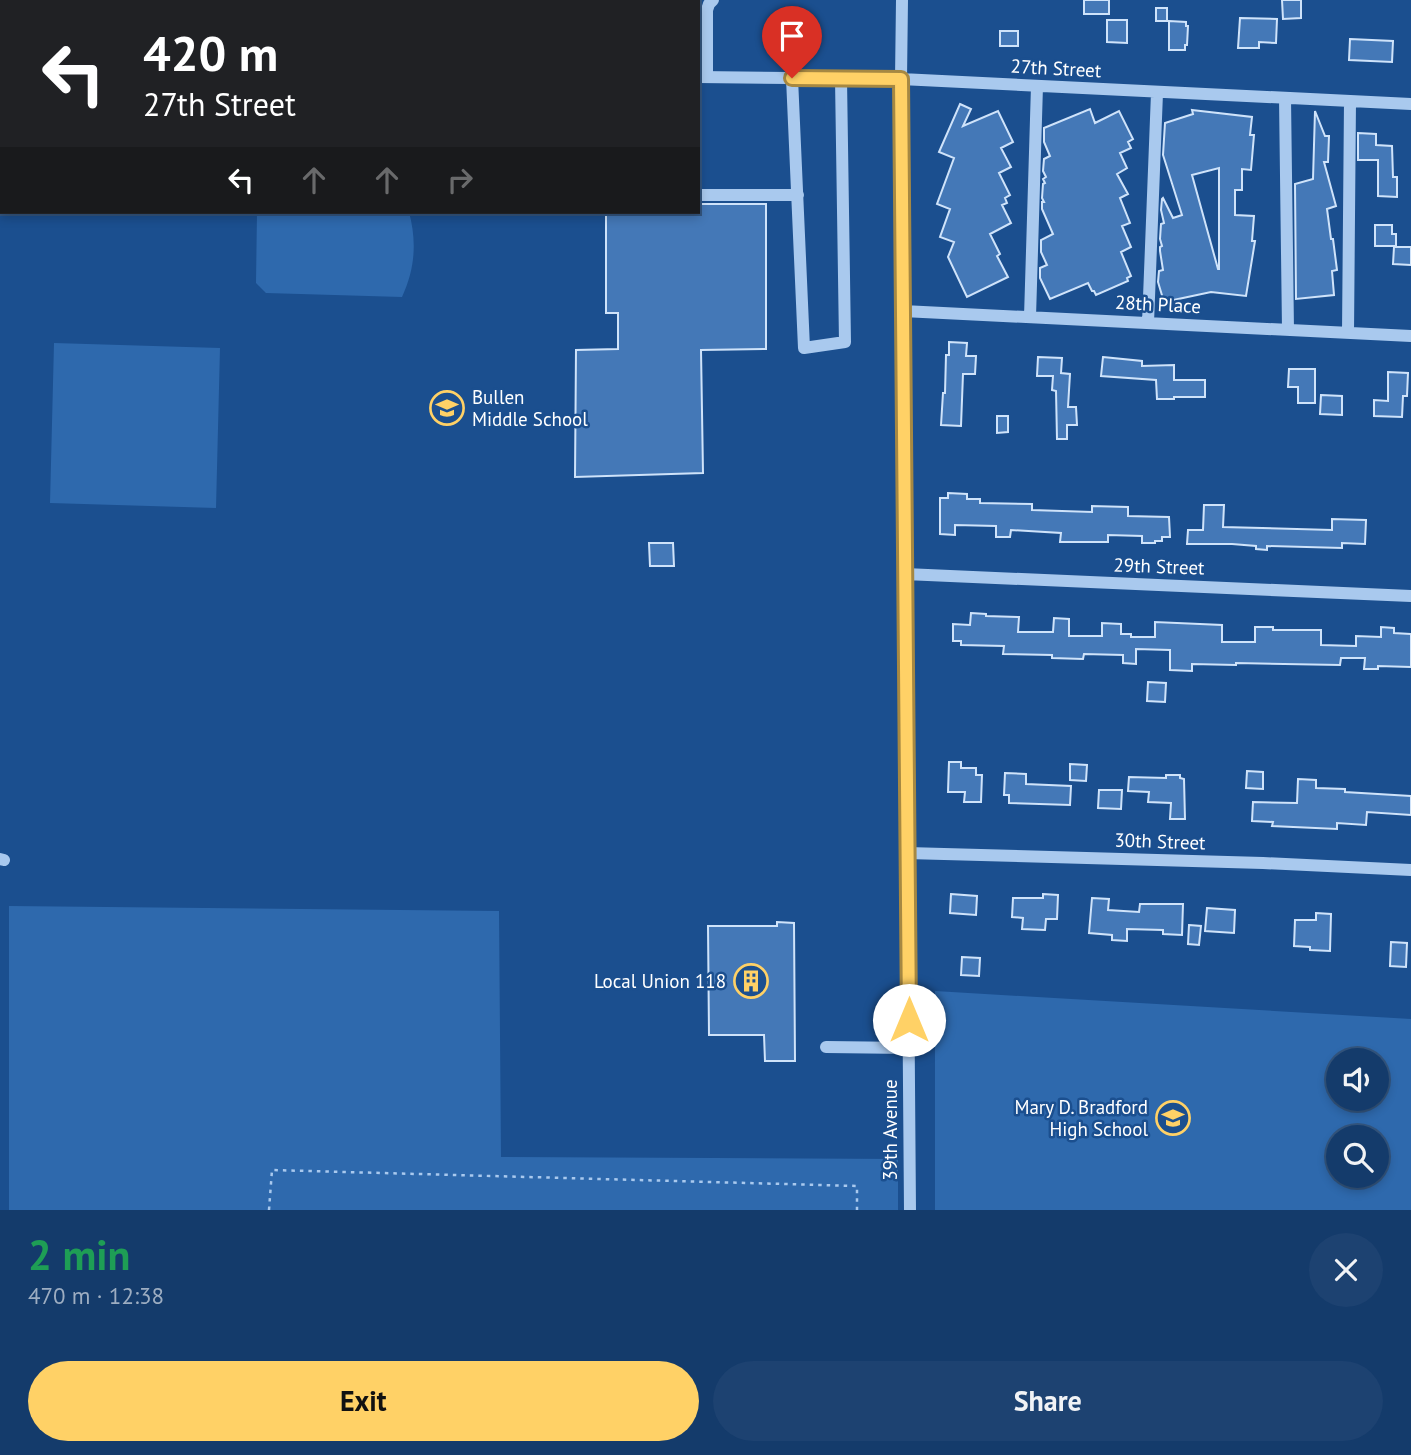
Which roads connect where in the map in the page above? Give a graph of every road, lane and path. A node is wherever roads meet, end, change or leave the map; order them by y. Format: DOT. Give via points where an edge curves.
graph roads {
  1 [pos="713,0"];
  2 [pos="902,0"];
  3 [pos="702,77"];
  4 [pos="792,78"];
  5 [pos="841,79"];
  6 [pos="901,79"];
  7 [pos="1037,86"];
  8 [pos="1157,93"];
  9 [pos="1285,98"];
  10 [pos="1350,101"];
  11 [pos="1411,104"];
  12 [pos="700,195"];
  13 [pos="798,195"];
  14 [pos="903,311"];
  15 [pos="1030,317"];
  16 [pos="1148,323"];
  17 [pos="1288,330"];
  18 [pos="1348,333"];
  19 [pos="1411,336"];
  20 [pos="905,574"];
  21 [pos="1411,596"];
  22 [pos="907,853"];
  23 [pos="1411,870"];
  24 [pos="826,1046"];
  25 [pos="909,1048"];
  26 [pos="269,1210"];
  27 [pos="857,1210"];
  28 [pos="910,1210"];
  1 -- 3 [label="street" via="707,10"];
  2 -- 6 [label="street, 39th Avenue"];
  3 -- 4 [label="street, 27th Street"];
  4 -- 5 [label="street, 27th Street"];
  4 -- 13 [label="street"];
  5 -- 6 [label="street, 27th Street"];
  5 -- 13 [label="street" via="845,342 804,348"];
  6 -- 7 [label="street, 27th Street"];
  6 -- 14 [label="street, 39th Avenue"];
  7 -- 8 [label="street, 27th Street"];
  7 -- 15 [label="street"];
  8 -- 9 [label="street, 27th Street"];
  8 -- 16 [label="street"];
  9 -- 10 [label="street, 27th Street"];
  9 -- 17 [label="street"];
  10 -- 11 [label="street, 27th Street"];
  10 -- 18 [label="street"];
  12 -- 13 [label="street"];
  14 -- 15 [label="street, 28th Place"];
  14 -- 20 [label="street, 39th Avenue"];
  15 -- 16 [label="street, 28th Place"];
  16 -- 17 [label="street, 28th Place"];
  17 -- 18 [label="street, 28th Place"];
  18 -- 19 [label="street, 28th Place"];
  20 -- 21 [label="street, 29th Street"];
  20 -- 22 [label="street, 39th Avenue"];
  22 -- 23 [label="street, 30th Street"];
  22 -- 25 [label="street, 39th Avenue"];
  24 -- 25 [label="street"];
  25 -- 28 [label="street, 39th Avenue"];
  26 -- 27 [label="path" via="272,1170 857,1186"];
}
